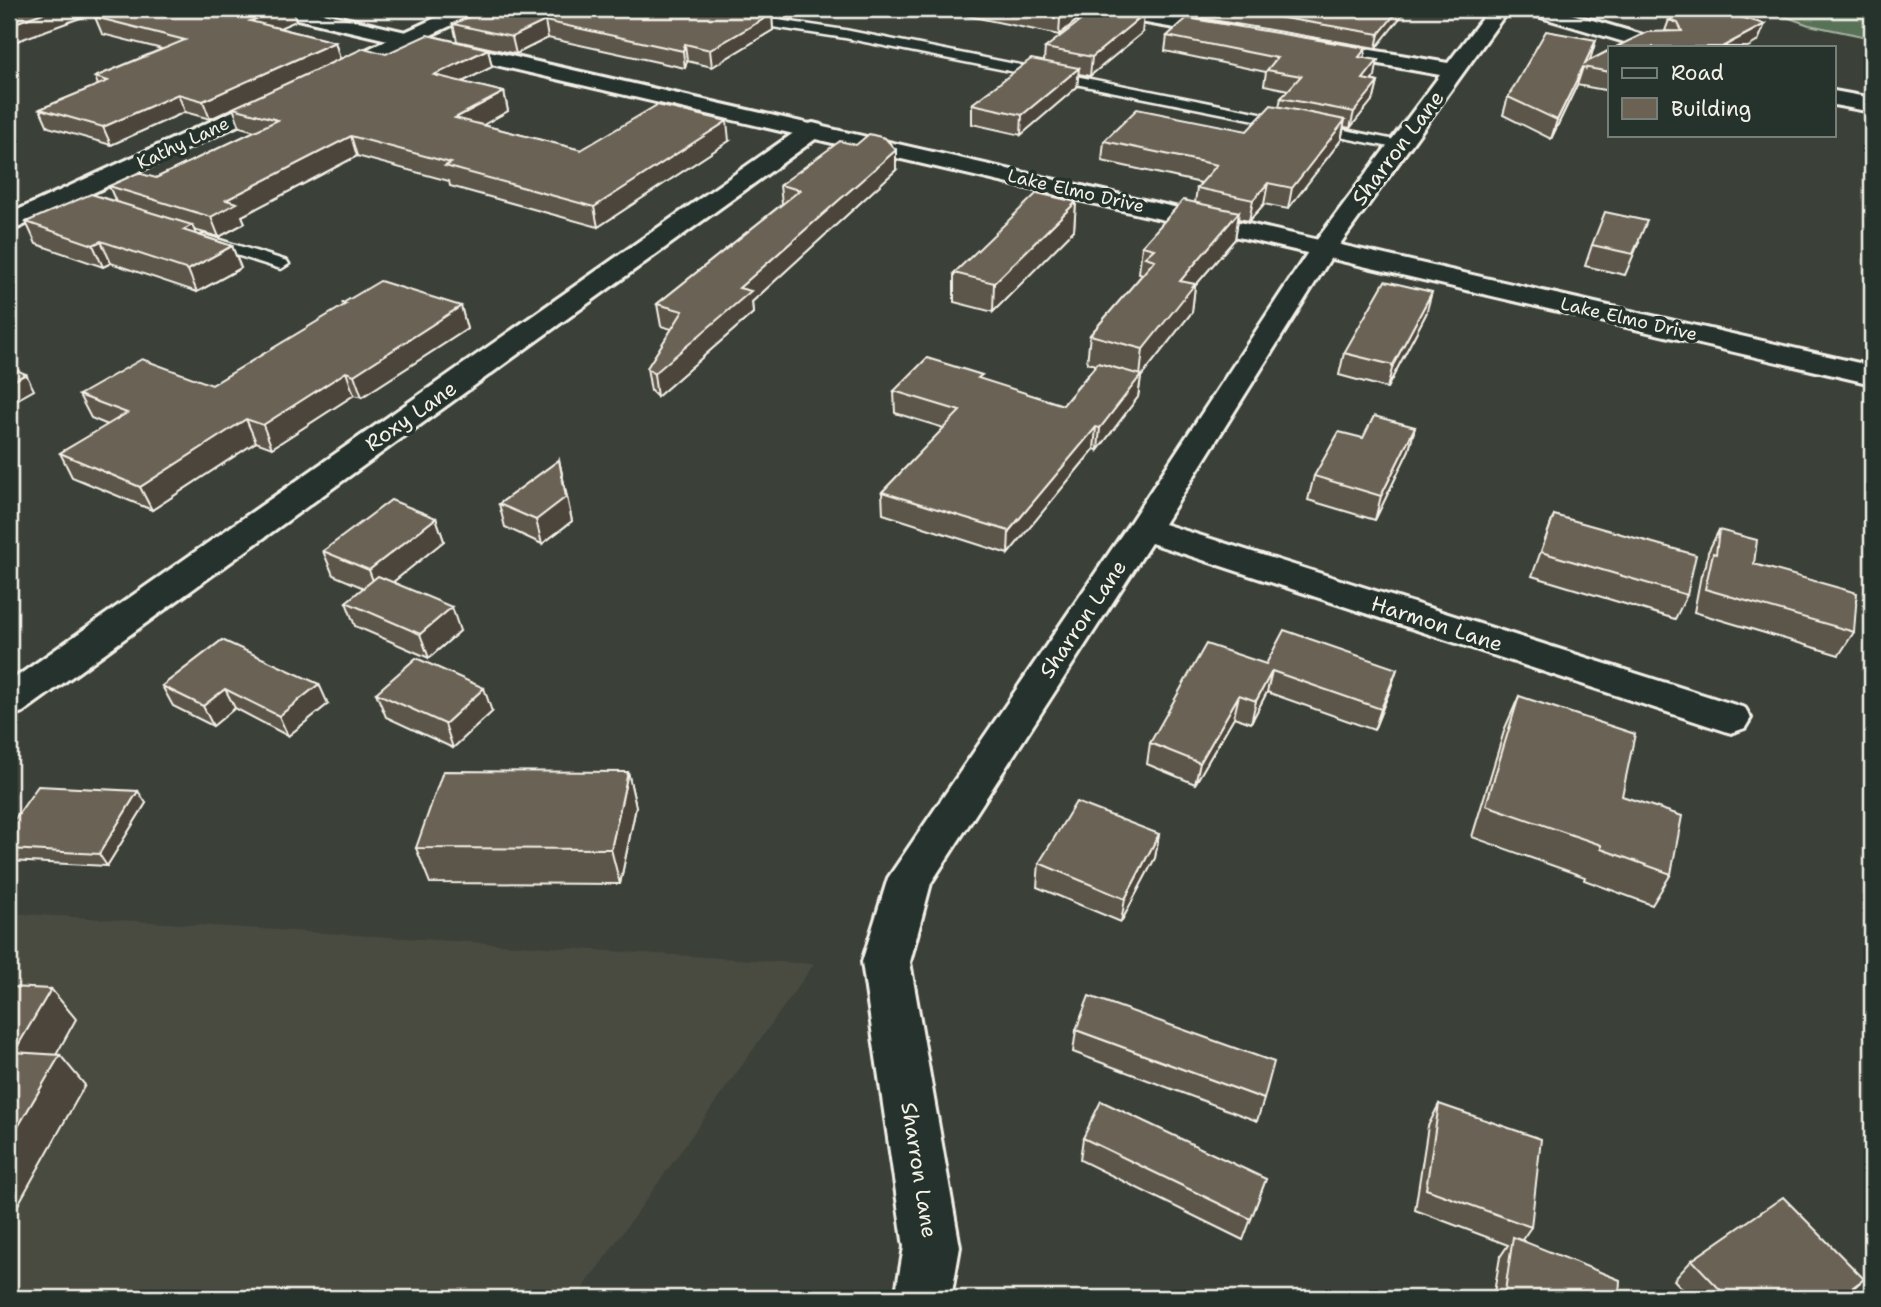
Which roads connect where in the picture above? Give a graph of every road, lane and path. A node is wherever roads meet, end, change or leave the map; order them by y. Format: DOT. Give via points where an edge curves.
graph roads {
  1 [pos="280,9"];
  2 [pos="471,9"];
  3 [pos="1100,9"];
  4 [pos="1499,9"];
  5 [pos="1534,9"];
  6 [pos="735,18"];
  7 [pos="1250,35"];
  8 [pos="409,38"];
  9 [pos="1291,42"];
  10 [pos="1660,46"];
  11 [pos="1455,71"];
  12 [pos="1836,98"];
  13 [pos="1872,105"];
  14 [pos="813,130"];
  15 [pos="1401,145"];
  16 [pos="67,197"];
  17 [pos="94,205"];
  18 [pos="9,224"];
  19 [pos="187,234"];
  20 [pos="1323,249"];
  21 [pos="281,264"];
  22 [pos="1872,375"];
  23 [pos="1143,529"];
  24 [pos="9,702"];
  25 [pos="1731,718"];
  26 [pos="923,1298"];
  1 -- 8 [label="street, Lake Elmo Drive"];
  2 -- 8 [label="street, Kathy Lane"];
  3 -- 7 [label="street"];
  4 -- 11 [label="street, Sharron Lane"];
  5 -- 10 [label="street"];
  6 -- 15 [label="lane" via="845,34"];
  8 -- 14 [label="street, Lake Elmo Drive"];
  8 -- 16 [label="street, Kathy Lane"];
  9 -- 11 [label="street"];
  11 -- 15 [label="street, Sharron Lane"];
  12 -- 13 [label="street"];
  14 -- 20 [label="street, Lake Elmo Drive"];
  14 -- 24 [label="street, Roxy Lane"];
  15 -- 20 [label="street, Sharron Lane"];
  16 -- 17 [label="lane"];
  16 -- 18 [label="street, Kathy Lane"];
  19 -- 21 [label="lane"];
  20 -- 22 [label="street, Lake Elmo Drive"];
  20 -- 23 [label="street, Sharron Lane"];
  23 -- 25 [label="street, Harmon Lane"];
  23 -- 26 [label="street, Sharron Lane" via="906,890 886,961 932,1247"];
}
